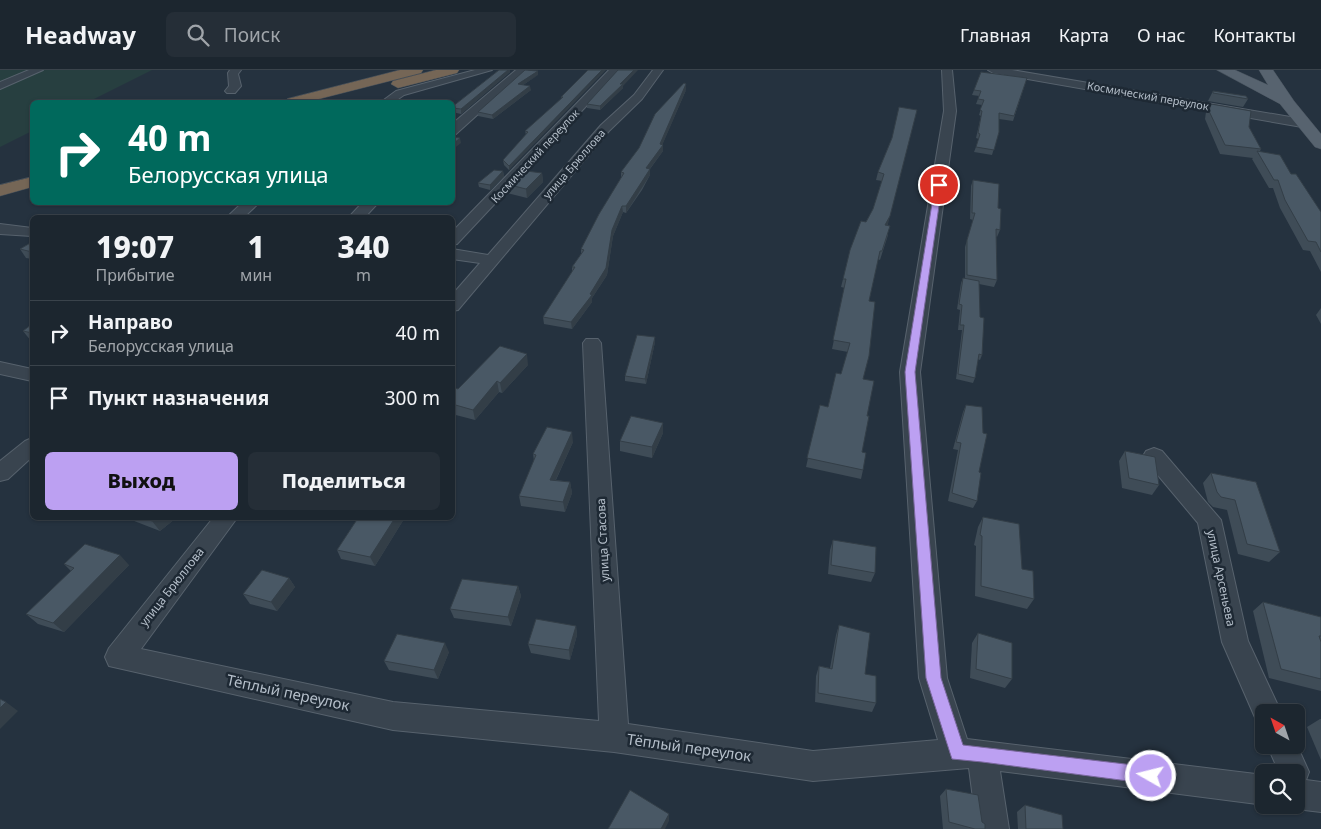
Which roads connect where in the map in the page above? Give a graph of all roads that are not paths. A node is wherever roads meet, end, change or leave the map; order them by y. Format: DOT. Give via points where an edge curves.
graph roads {
  1 [pos="38,70"];
  2 [pos="236,70"];
  3 [pos="416,70"];
  4 [pos="452,70"];
  5 [pos="487,70"];
  6 [pos="522,70"];
  7 [pos="615,70"];
  8 [pos="658,70"];
  9 [pos="947,70"];
  10 [pos="993,70"];
  11 [pos="1228,72"];
  12 [pos="1267,72"];
  13 [pos="0,86"];
  14 [pos="232,91"];
  15 [pos="300,100"];
  16 [pos="337,100"];
  17 [pos="391,100"];
  18 [pos="1288,104"];
  19 [pos="1302,122"];
  20 [pos="455,128"];
  21 [pos="1320,142"];
  22 [pos="30,171"];
  23 [pos="0,179"];
  24 [pos="30,182"];
  25 [pos="0,190"];
  26 [pos="249,205"];
  27 [pos="369,205"];
  28 [pos="236,215"];
  29 [pos="358,215"];
  30 [pos="0,229"];
  31 [pos="30,232"];
  32 [pos="455,238"];
  33 [pos="455,254"];
  34 [pos="491,260"];
  35 [pos="455,302"];
  36 [pos="592,343"];
  37 [pos="0,368"];
  38 [pos="30,375"];
  39 [pos="30,448"];
  40 [pos="1154,456"];
  41 [pos="0,473"];
  42 [pos="224,520"];
  43 [pos="119,657"];
  44 [pos="1263,704"];
  45 [pos="614,737"];
  46 [pos="970,753"];
  47 [pos="1255,789"];
  48 [pos="993,829"];
  1 -- 13 [label="street"];
  2 -- 14 [label="street" via="232,73 235,86"];
  3 -- 15 [label="highway"];
  4 -- 16 [label="highway"];
  5 -- 17 [label="street" via="400,93"];
  6 -- 20 [label="street"];
  7 -- 32 [label="street, Космический переулок"];
  8 -- 34 [label="street, улица Брюллова" via="638,97 605,128"];
  9 -- 46 [label="street" via="950,111 910,372 933,678"];
  10 -- 19 [label="street, Космический переулок"];
  11 -- 12 [label="main road" via="1260,78"];
  11 -- 18 [label="main road" via="1268,90"];
  12 -- 18 [label="main road"];
  18 -- 19 [label="main road"];
  19 -- 21 [label="main road"];
  22 -- 23 [label="highway"];
  24 -- 25 [label="highway"];
  26 -- 28 [label="street"];
  27 -- 29 [label="street"];
  30 -- 31 [label="street"];
  33 -- 34 [label="street"];
  34 -- 35 [label="street, улица Брюллова"];
  36 -- 45 [label="street, улица Стасова"];
  37 -- 38 [label="street"];
  39 -- 41 [label="street"];
  40 -- 44 [label="street, улица Арсеньева" via="1210,520 1234,642"];
  42 -- 43 [label="street, улица Брюллова"];
  43 -- 45 [label="street, Тёплый переулок" via="393,716"];
  45 -- 46 [label="street, Тёплый переулок" via="814,766"];
  46 -- 47 [label="street, Тёплый переулок"];
  46 -- 48 [label="street"];
}
